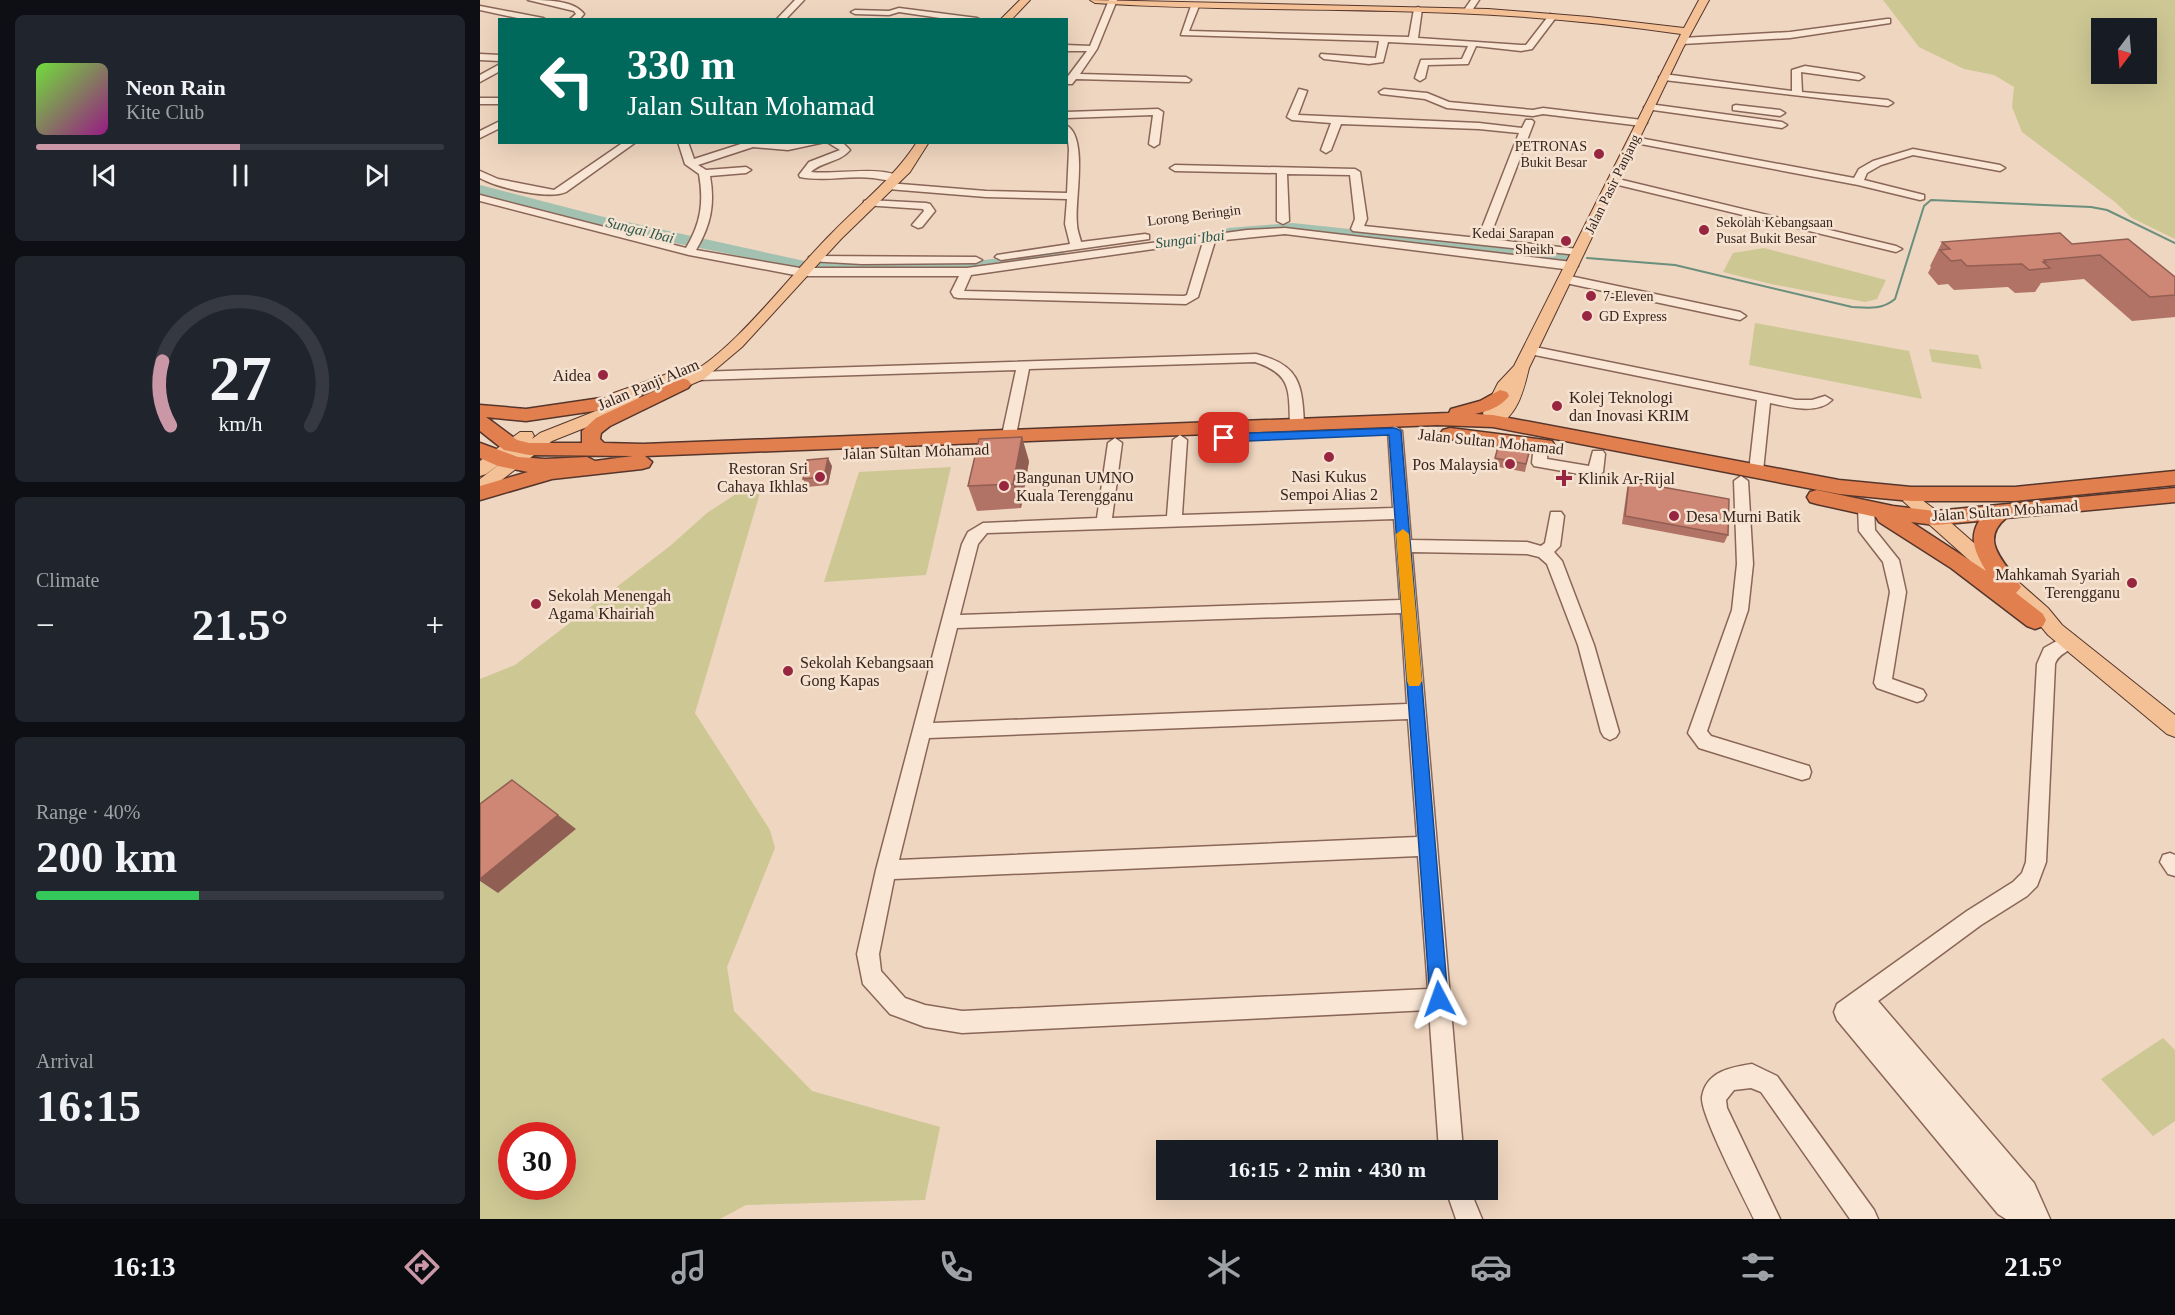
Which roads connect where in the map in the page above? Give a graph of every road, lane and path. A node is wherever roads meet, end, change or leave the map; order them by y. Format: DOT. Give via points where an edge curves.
graph roads {
  1 [pos="532,0"];
  2 [pos="800,0"];
  3 [pos="1025,0"];
  4 [pos="1095,0"];
  5 [pos="1475,0"];
  6 [pos="1704,0"];
  7 [pos="1112,1"];
  8 [pos="1247,4"];
  9 [pos="1334,4"];
  10 [pos="1195,6"];
  11 [pos="480,8"];
  12 [pos="1418,9"];
  13 [pos="1468,10"];
  14 [pos="855,12"];
  15 [pos="1553,16"];
  16 [pos="532,18"];
  17 [pos="575,18"];
  18 [pos="782,18"];
  19 [pos="961,18"];
  20 [pos="1007,18"];
  21 [pos="1887,21"];
  22 [pos="1685,37"];
  23 [pos="1384,39"];
  24 [pos="1413,40"];
  25 [pos="1473,43"];
  26 [pos="1068,48"];
  27 [pos="1093,49"];
  28 [pos="1324,56"];
  29 [pos="480,57"];
  30 [pos="498,58"];
  31 [pos="495,70"];
  32 [pos="480,72"];
  33 [pos="1073,76"];
  34 [pos="1664,77"];
  35 [pos="1859,77"];
  36 [pos="1420,78"];
  37 [pos="480,79"];
  38 [pos="1186,80"];
  39 [pos="1068,82"];
  40 [pos="1302,91"];
  41 [pos="1384,92"];
  42 [pos="1797,94"];
  43 [pos="480,101"];
  44 [pos="498,101"];
  45 [pos="1657,101"];
  46 [pos="1688,101"];
  47 [pos="1888,103"];
  48 [pos="1533,113"];
  49 [pos="1780,113"];
  50 [pos="1068,115"];
  51 [pos="1337,121"];
  52 [pos="1642,123"];
  53 [pos="498,125"];
  54 [pos="1782,125"];
  55 [pos="1525,131"];
  56 [pos="1068,133"];
  57 [pos="480,135"];
  58 [pos="1634,140"];
  59 [pos="629,144"];
  60 [pos="684,144"];
  61 [pos="752,144"];
  62 [pos="752,144"];
  63 [pos="807,144"];
  64 [pos="838,144"];
  65 [pos="922,144"];
  66 [pos="1154,144"];
  67 [pos="1326,150"];
  68 [pos="690,164"];
  69 [pos="1175,168"];
  70 [pos="2000,168"];
  71 [pos="746,170"];
  72 [pos="1282,171"];
  73 [pos="704,173"];
  74 [pos="480,174"];
  75 [pos="1614,181"];
  76 [pos="892,182"];
  77 [pos="1858,182"];
  78 [pos="1073,196"];
  79 [pos="1920,197"];
  80 [pos="480,198"];
  81 [pos="868,203"];
  82 [pos="1283,221"];
  83 [pos="918,225"];
  84 [pos="1357,229"];
  85 [pos="1210,239"];
  86 [pos="1482,242"];
  87 [pos="1076,245"];
  88 [pos="1896,249"];
  89 [pos="689,251"];
  90 [pos="1578,252"];
  91 [pos="1058,255"];
  92 [pos="813,259"];
  93 [pos="1572,266"];
  94 [pos="801,272"];
  95 [pos="967,272"];
  96 [pos="1565,279"];
  97 [pos="1740,316"];
  98 [pos="1530,350"];
  99 [pos="1023,366"];
  100 [pos="688,378"];
  101 [pos="1764,397"];
  102 [pos="1504,400"];
  103 [pos="1825,400"];
  104 [pos="601,404"];
  105 [pos="480,411"];
  106 [pos="1367,420"];
  107 [pos="1493,421"];
  108 [pos="480,422"];
  109 [pos="1297,423"];
  110 [pos="1395,431"];
  111 [pos="1009,435"];
  112 [pos="1545,438"];
  113 [pos="1180,440"];
  114 [pos="1114,442"];
  115 [pos="600,450"];
  116 [pos="1598,454"];
  117 [pos="501,456"];
  118 [pos="653,461"];
  119 [pos="1749,476"];
  120 [pos="2175,478"];
  121 [pos="1839,487"];
  122 [pos="480,488"];
  123 [pos="480,493"];
  124 [pos="2015,494"];
  125 [pos="2175,495"];
  126 [pos="1869,508"];
  127 [pos="1923,512"];
  128 [pos="1401,513"];
  129 [pos="1999,513"];
  130 [pos="1556,516"];
  131 [pos="1174,521"];
  132 [pos="1104,523"];
  133 [pos="1404,546"];
  134 [pos="1544,552"];
  135 [pos="2010,587"];
  136 [pos="1408,606"];
  137 [pos="2035,620"];
  138 [pos="950,622"];
  139 [pos="2062,636"];
  140 [pos="1917,694"];
  141 [pos="1417,711"];
  142 [pos="2175,728"];
  143 [pos="923,731"];
  144 [pos="1610,732"];
  145 [pos="1802,772"];
  146 [pos="1427,846"];
  147 [pos="886,870"];
  148 [pos="1439,999"];
  149 [pos="1853,1006"];
  150 [pos="1450,1140"];
  151 [pos="1462,1200"];
  152 [pos="1469,1219"];
  153 [pos="1767,1219"];
  154 [pos="1865,1219"];
  155 [pos="2029,1219"];
  156 [pos="2037,1219"];
  1 -- 17 [label="street" via="574,8 580,14"];
  2 -- 18 [label="street"];
  3 -- 20 [label="main road"];
  4 -- 7 [label="main road"];
  5 -- 13 [label="street"];
  6 -- 22 [label="main road, Jalan Pasir Panjang"];
  7 -- 10 [label="main road"];
  7 -- 27 [label="street"];
  8 -- 9 [label="main road"];
  8 -- 10 [label="main road"];
  9 -- 12 [label="main road"];
  10 -- 23 [label="street" via="1184,33"];
  11 -- 16 [label="street"];
  12 -- 13 [label="main road"];
  12 -- 24 [label="street"];
  13 -- 15 [label="main road"];
  14 -- 19 [label="street" via="899,10"];
  15 -- 22 [label="main road" via="1622,22"];
  15 -- 25 [label="street" via="1527,48"];
  21 -- 22 [label="street" via="1790,35"];
  22 -- 34 [label="main road, Jalan Pasir Panjang"];
  23 -- 24 [label="street"];
  23 -- 28 [label="street" via="1380,60"];
  24 -- 25 [label="street"];
  25 -- 36 [label="street" via="1465,62 1424,62"];
  26 -- 27 [label="street"];
  27 -- 33 [label="street"];
  29 -- 30 [label="street"];
  31 -- 32 [label="street"];
  31 -- 37 [label="street"];
  33 -- 38 [label="street"];
  33 -- 39 [label="street"];
  34 -- 42 [label="street"];
  34 -- 45 [label="main road, Jalan Pasir Panjang"];
  35 -- 42 [label="street" via="1796,70"];
  40 -- 51 [label="street" via="1292,117"];
  41 -- 48 [label="street" via="1427,96 1448,105"];
  42 -- 47 [label="street"];
  43 -- 44 [label="street"];
  45 -- 52 [label="main road, Jalan Pasir Panjang"];
  45 -- 54 [label="street"];
  46 -- 49 [label="street"];
  48 -- 52 [label="street"];
  48 -- 55 [label="street"];
  50 -- 66 [label="street" via="1158,112"];
  51 -- 55 [label="street"];
  51 -- 67 [label="street"];
  52 -- 58 [label="main road, Jalan Pasir Panjang"];
  53 -- 57 [label="street"];
  55 -- 86 [label="street"];
  56 -- 78 [label="street" via="1074,149"];
  58 -- 75 [label="main road, Jalan Pasir Panjang"];
  58 -- 77 [label="street"];
  59 -- 74 [label="street" via="555,193 495,182"];
  60 -- 68 [label="street"];
  61 -- 68 [label="street"];
  62 -- 63 [label="street"];
  64 -- 76 [label="street" via="845,150 842,154 816,161 804,175 866,174"];
  65 -- 76 [label="main road, Jalan Panji Alam" via="911,163"];
  68 -- 73 [label="street"];
  69 -- 72 [label="street"];
  70 -- 77 [label="street" via="1913,152 1877,163 1863,171"];
  71 -- 73 [label="street"];
  72 -- 82 [label="street"];
  72 -- 84 [label="street" via="1356,172 1361,219"];
  73 -- 89 [label="street" via="708,213"];
  75 -- 88 [label="street"];
  75 -- 90 [label="main road, Jalan Pasir Panjang"];
  76 -- 78 [label="street" via="986,194"];
  76 -- 81 [label="main road, Jalan Panji Alam"];
  77 -- 79 [label="street"];
  78 -- 87 [label="street" via="1071,224"];
  80 -- 89 [label="street"];
  81 -- 83 [label="street" via="926,206 930,211"];
  81 -- 92 [label="main road, Jalan Panji Alam"];
  82 -- 84 [label="street, Lorong Beringin"];
  82 -- 87 [label="street, Lorong Beringin"];
  84 -- 86 [label="street, Lorong Beringin"];
  85 -- 91 [label="street"];
  85 -- 93 [label="street" via="1285,231"];
  85 -- 95 [label="street" via="1192,297 1186,300 958,294"];
  86 -- 90 [label="street, Lorong Beringin"];
  87 -- 91 [label="street, Lorong Beringin"];
  89 -- 94 [label="street"];
  90 -- 93 [label="main road, Jalan Pasir Panjang"];
  91 -- 92 [label="street, Lorong Beringin" via="969,261"];
  91 -- 95 [label="street"];
  92 -- 94 [label="main road, Jalan Panji Alam"];
  93 -- 96 [label="main road, Jalan Pasir Panjang"];
  94 -- 95 [label="street"];
  94 -- 100 [label="main road, Jalan Panji Alam" via="737,344"];
  96 -- 97 [label="street"];
  96 -- 98 [label="main road, Jalan Pasir Panjang"];
  98 -- 101 [label="street"];
  98 -- 102 [label="main road, Jalan Pasir Panjang" via="1517,386"];
  99 -- 100 [label="street"];
  99 -- 109 [label="street" via="1256,358 1273,363 1293,377"];
  99 -- 111 [label="street"];
  100 -- 104 [label="main road, Jalan Panji Alam"];
  100 -- 115 [label="highway" via="591,431 590,441"];
  100 -- 117 [label="main road, Jalan Panji Alam"];
  101 -- 103 [label="street" via="1806,404"];
  101 -- 119 [label="street"];
  102 -- 106 [label="highway" via="1470,411"];
  102 -- 107 [label="main road, Jalan Pasir Panjang" via="1502,416"];
  102 -- 112 [label="highway"];
  104 -- 105 [label="highway" via="526,415"];
  104 -- 117 [label="main road, Jalan Panji Alam" via="535,431"];
  106 -- 107 [label="highway, Jalan Sultan Mohamad"];
  106 -- 109 [label="highway, Jalan Sultan Mohamad"];
  107 -- 110 [label="highway" via="1480,427"];
  107 -- 112 [label="highway, Jalan Sultan Mohamad"];
  107 -- 116 [label="highway" via="1505,431"];
  108 -- 117 [label="highway"];
  109 -- 111 [label="highway, Jalan Sultan Mohamad"];
  110 -- 112 [label="highway, Jalan Sultan Mohamad"];
  110 -- 113 [label="highway, Jalan Sultan Mohamad"];
  110 -- 128 [label="street"];
  111 -- 115 [label="highway, Jalan Sultan Mohamad"];
  112 -- 116 [label="highway, Jalan Sultan Mohamad"];
  112 -- 119 [label="highway, Jalan Sultan Mohamad"];
  113 -- 114 [label="highway, Jalan Sultan Mohamad"];
  113 -- 131 [label="street"];
  114 -- 118 [label="highway, Jalan Sultan Mohamad"];
  114 -- 132 [label="street"];
  115 -- 117 [label="highway, Jalan Sultan Mohamad"];
  116 -- 119 [label="highway, Jalan Sultan Mohamad"];
  117 -- 118 [label="highway, Jalan Sultan Mohamad" via="528,466"];
  117 -- 122 [label="main road"];
  118 -- 123 [label="highway" via="551,472"];
  119 -- 121 [label="highway, Jalan Sultan Mohamad"];
  119 -- 126 [label="highway, Jalan Sultan Mohamad"];
  119 -- 145 [label="street" via="1740,610 1697,733 1705,742"];
  120 -- 124 [label="highway, Jalan Sultan Mohamad"];
  121 -- 124 [label="highway, Jalan Sultan Mohamad" via="1911,494"];
  121 -- 127 [label="highway"];
  124 -- 127 [label="highway" via="1953,502"];
  125 -- 129 [label="highway, Jalan Sultan Mohamad"];
  126 -- 127 [label="highway, Jalan Sultan Mohamad"];
  126 -- 137 [label="highway" via="1953,557"];
  126 -- 140 [label="street" via="1867,531 1891,560 1898,592 1883,683"];
  127 -- 129 [label="highway, Jalan Sultan Mohamad"];
  127 -- 135 [label="main road"];
  127 -- 137 [label="main road"];
  128 -- 131 [label="street"];
  128 -- 133 [label="street"];
  129 -- 135 [label="highway" via="1988,520 1983,541 1989,559"];
  130 -- 134 [label="street" via="1552,546"];
  131 -- 132 [label="street"];
  132 -- 138 [label="street" via="983,528 970,543"];
  133 -- 134 [label="street" via="1527,548"];
  133 -- 136 [label="street"];
  134 -- 144 [label="street" via="1554,561 1586,645"];
  135 -- 139 [label="main road"];
  136 -- 138 [label="street"];
  136 -- 141 [label="street"];
  137 -- 139 [label="main road"];
  138 -- 143 [label="street"];
  139 -- 142 [label="main road"];
  139 -- 149 [label="street" via="2046,664 2036,862 2030,879 2020,890 1974,918"];
  141 -- 143 [label="street"];
  141 -- 146 [label="street"];
  143 -- 147 [label="street"];
  146 -- 147 [label="street"];
  146 -- 148 [label="street"];
  147 -- 148 [label="street" via="868,954 871,976 898,1006 925,1016 962,1022"];
  148 -- 150 [label="street"];
  149 -- 155 [label="street" via="2007,1205"];
  149 -- 156 [label="street" via="2025,1192"];
  151 -- 152 [label="street"];
  153 -- 154 [label="street" via="1715,1110 1714,1096 1728,1079 1752,1076 1769,1084"];
}
